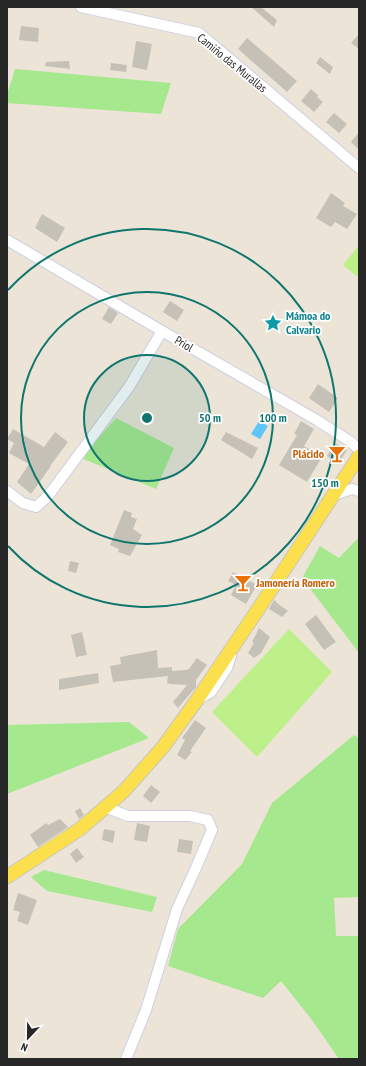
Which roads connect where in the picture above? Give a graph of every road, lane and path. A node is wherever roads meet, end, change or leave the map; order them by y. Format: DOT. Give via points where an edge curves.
graph roads {
  1 [pos="81,7"];
  2 [pos="359,168"];
  3 [pos="7,240"];
  4 [pos="162,331"];
  5 [pos="359,450"];
  6 [pos="355,466"];
  7 [pos="359,490"];
  8 [pos="7,491"];
  9 [pos="334,494"];
  10 [pos="105,808"];
  11 [pos="7,877"];
  12 [pos="126,1059"];
  1 -- 2 [label="street, Camiño das Murallas" via="199,34"];
  3 -- 4 [label="street, Priol"];
  4 -- 5 [label="street, Priol" via="315,419"];
  4 -- 8 [label="street" via="130,387 48,496 36,506 23,503"];
  6 -- 7 [label="street" via="352,483"];
  6 -- 9 [label="main road"];
  7 -- 9 [label="street" via="352,489"];
  9 -- 10 [label="main road" via="236,643 163,747 124,791"];
  10 -- 11 [label="main road" via="80,829"];
  10 -- 12 [label="street" via="128,816 190,816 208,820 212,830 177,909 146,1010"];
}
